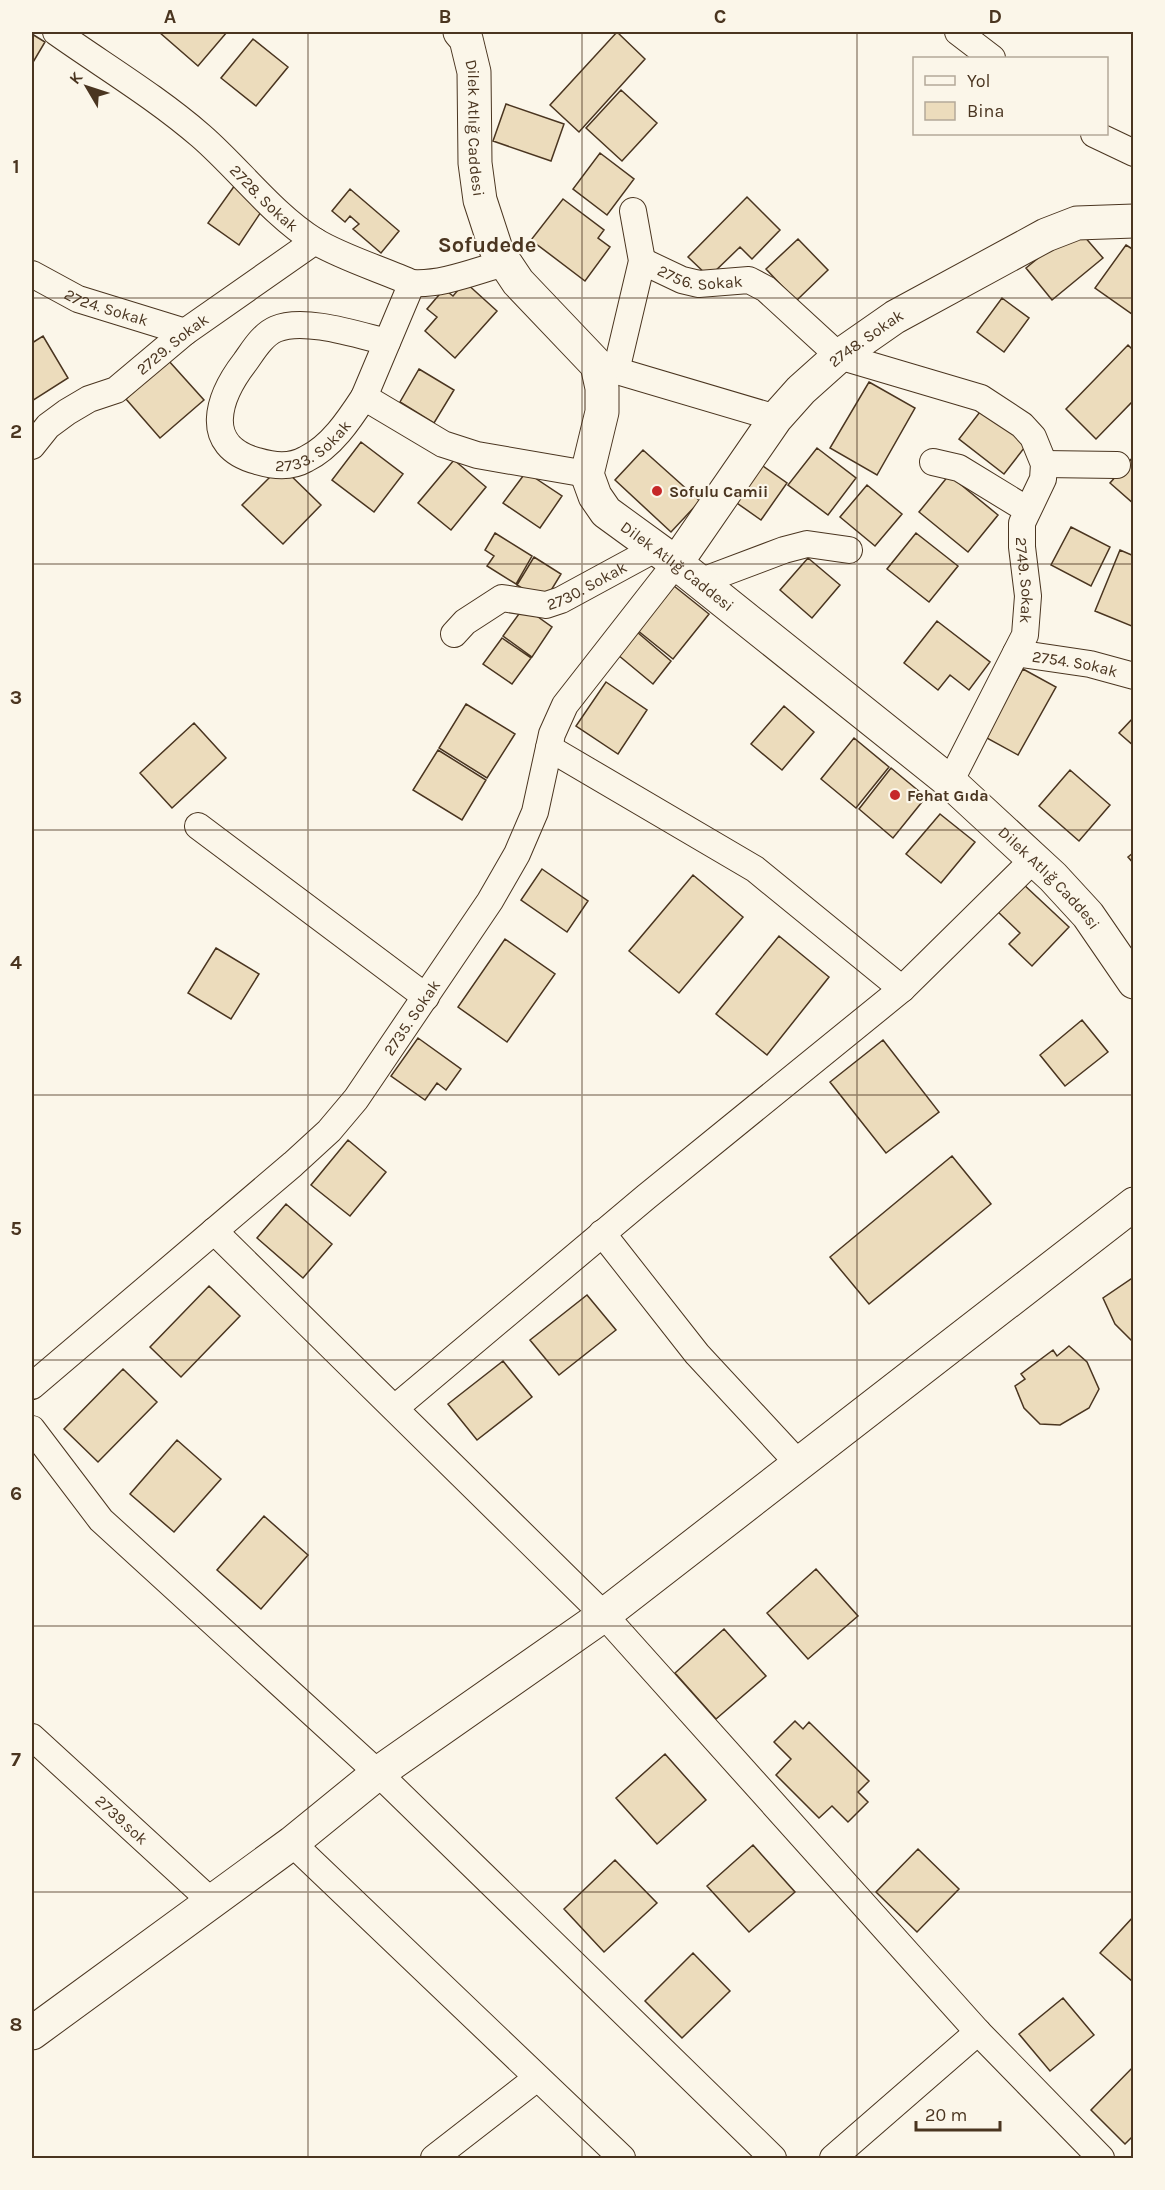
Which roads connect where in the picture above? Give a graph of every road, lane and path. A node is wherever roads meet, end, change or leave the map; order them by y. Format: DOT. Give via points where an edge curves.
graph roads {
  1 [pos="56,32"];
  2 [pos="460,32"];
  3 [pos="958,32"];
  4 [pos="991,57"];
  5 [pos="1096,135"];
  6 [pos="1134,153"];
  7 [pos="633,212"];
  8 [pos="1134,221"];
  9 [pos="315,241"];
  10 [pos="642,261"];
  11 [pos="505,263"];
  12 [pos="32,274"];
  13 [pos="412,283"];
  14 [pos="185,332"];
  15 [pos="387,342"];
  16 [pos="839,356"];
  17 [pos="607,368"];
  18 [pos="364,397"];
  19 [pos="776,418"];
  20 [pos="32,446"];
  21 [pos="933,462"];
  22 [pos="1044,464"];
  23 [pos="1117,465"];
  24 [pos="587,474"];
  25 [pos="1026,509"];
  26 [pos="849,550"];
  27 [pos="676,565"];
  28 [pos="454,634"];
  29 [pos="1016,653"];
  30 [pos="1134,676"];
  31 [pos="549,748"];
  32 [pos="950,782"];
  33 [pos="198,826"];
  34 [pos="1034,859"];
  35 [pos="1134,982"];
  36 [pos="902,989"];
  37 [pos="426,997"];
  38 [pos="1134,1204"];
  39 [pos="214,1231"];
  40 [pos="602,1233"];
  41 [pos="32,1386"];
  42 [pos="395,1408"];
  43 [pos="32,1429"];
  44 [pos="799,1464"];
  45 [pos="604,1615"];
  46 [pos="32,1737"];
  47 [pos="378,1773"];
  48 [pos="292,1843"];
  49 [pos="212,1902"];
  50 [pos="978,2032"];
  51 [pos="32,2033"];
  52 [pos="537,2078"];
  53 [pos="434,2158"];
  54 [pos="622,2158"];
  55 [pos="773,2158"];
  56 [pos="833,2158"];
  57 [pos="1101,2158"];
  1 -- 9 [label="street, 2728. Sokak" via="168,110"];
  2 -- 11 [label="street, Dilek Atlığ Caddesi" via="466,39 474,72 475,163 480,200 496,249"];
  3 -- 4 [label="street"];
  5 -- 6 [label="street"];
  7 -- 10 [label="street"];
  8 -- 16 [label="street, 2748. Sokak" via="1077,223 1046,235 895,317"];
  9 -- 13 [label="street, 2728. Sokak"];
  9 -- 14 [label="street, 2729. Sokak"];
  10 -- 16 [label="street, 2756. Sokak" via="699,284 749,280 766,289"];
  10 -- 17 [label="street"];
  11 -- 13 [label="street, 2728. Sokak" via="426,284"];
  11 -- 17 [label="street, Dilek Atlığ Caddesi" via="518,282"];
  12 -- 14 [label="street, 2724. Sokak" via="78,298"];
  13 -- 15 [label="street"];
  14 -- 20 [label="street, 2729. Sokak" via="116,390 89,399 48,426"];
  15 -- 18 [label="street"];
  15 -- 18 [label="street, 2733. Sokak" via="318,327 292,325 275,329 233,377 222,401 219,423 225,443 239,457 285,466 306,460 325,446 348,422"];
  16 -- 19 [label="street, 2748. Sokak"];
  16 -- 22 [label="street" via="981,398 1028,431"];
  17 -- 19 [label="street"];
  17 -- 24 [label="street" via="602,412"];
  18 -- 24 [label="street" via="443,444 477,455"];
  19 -- 27 [label="street, 2748. Sokak"];
  21 -- 25 [label="street" via="959,468"];
  22 -- 23 [label="street"];
  22 -- 25 [label="street, 2749. Sokak" via="1043,479"];
  24 -- 27 [label="street, Dilek Atlığ Caddesi" via="606,512"];
  25 -- 29 [label="street, 2749. Sokak" via="1022,548 1027,619"];
  26 -- 27 [label="street, 2730. Sokak" via="807,544"];
  27 -- 28 [label="street, 2730. Sokak" via="546,604 502,598"];
  27 -- 31 [label="street, 2735. Sokak" via="565,705"];
  27 -- 32 [label="street, Dilek Atlığ Caddesi"];
  29 -- 30 [label="street, 2754. Sokak" via="1090,664"];
  29 -- 32 [label="street, 2749. Sokak"];
  31 -- 36 [label="street" via="755,868"];
  31 -- 37 [label="street, 2735. Sokak" via="535,812 517,854"];
  32 -- 34 [label="street, Dilek Atlığ Caddesi"];
  33 -- 37 [label="street"];
  34 -- 35 [label="street, Dilek Atlığ Caddesi" via="1088,915"];
  34 -- 36 [label="street"];
  36 -- 40 [label="street"];
  37 -- 39 [label="street, 2735. Sokak" via="356,1099 329,1131"];
  38 -- 44 [label="street"];
  39 -- 41 [label="street, 2735. Sokak"];
  39 -- 42 [label="street"];
  40 -- 42 [label="street"];
  40 -- 44 [label="street" via="697,1354"];
  42 -- 45 [label="street"];
  43 -- 47 [label="street" via="101,1520"];
  44 -- 45 [label="street"];
  45 -- 47 [label="street"];
  45 -- 50 [label="street"];
  46 -- 49 [label="street, 2739.sok"];
  47 -- 48 [label="street"];
  47 -- 55 [label="street"];
  48 -- 49 [label="street"];
  48 -- 52 [label="street"];
  49 -- 51 [label="street"];
  50 -- 56 [label="street"];
  50 -- 57 [label="street"];
  52 -- 53 [label="street"];
  52 -- 54 [label="street"];
}
